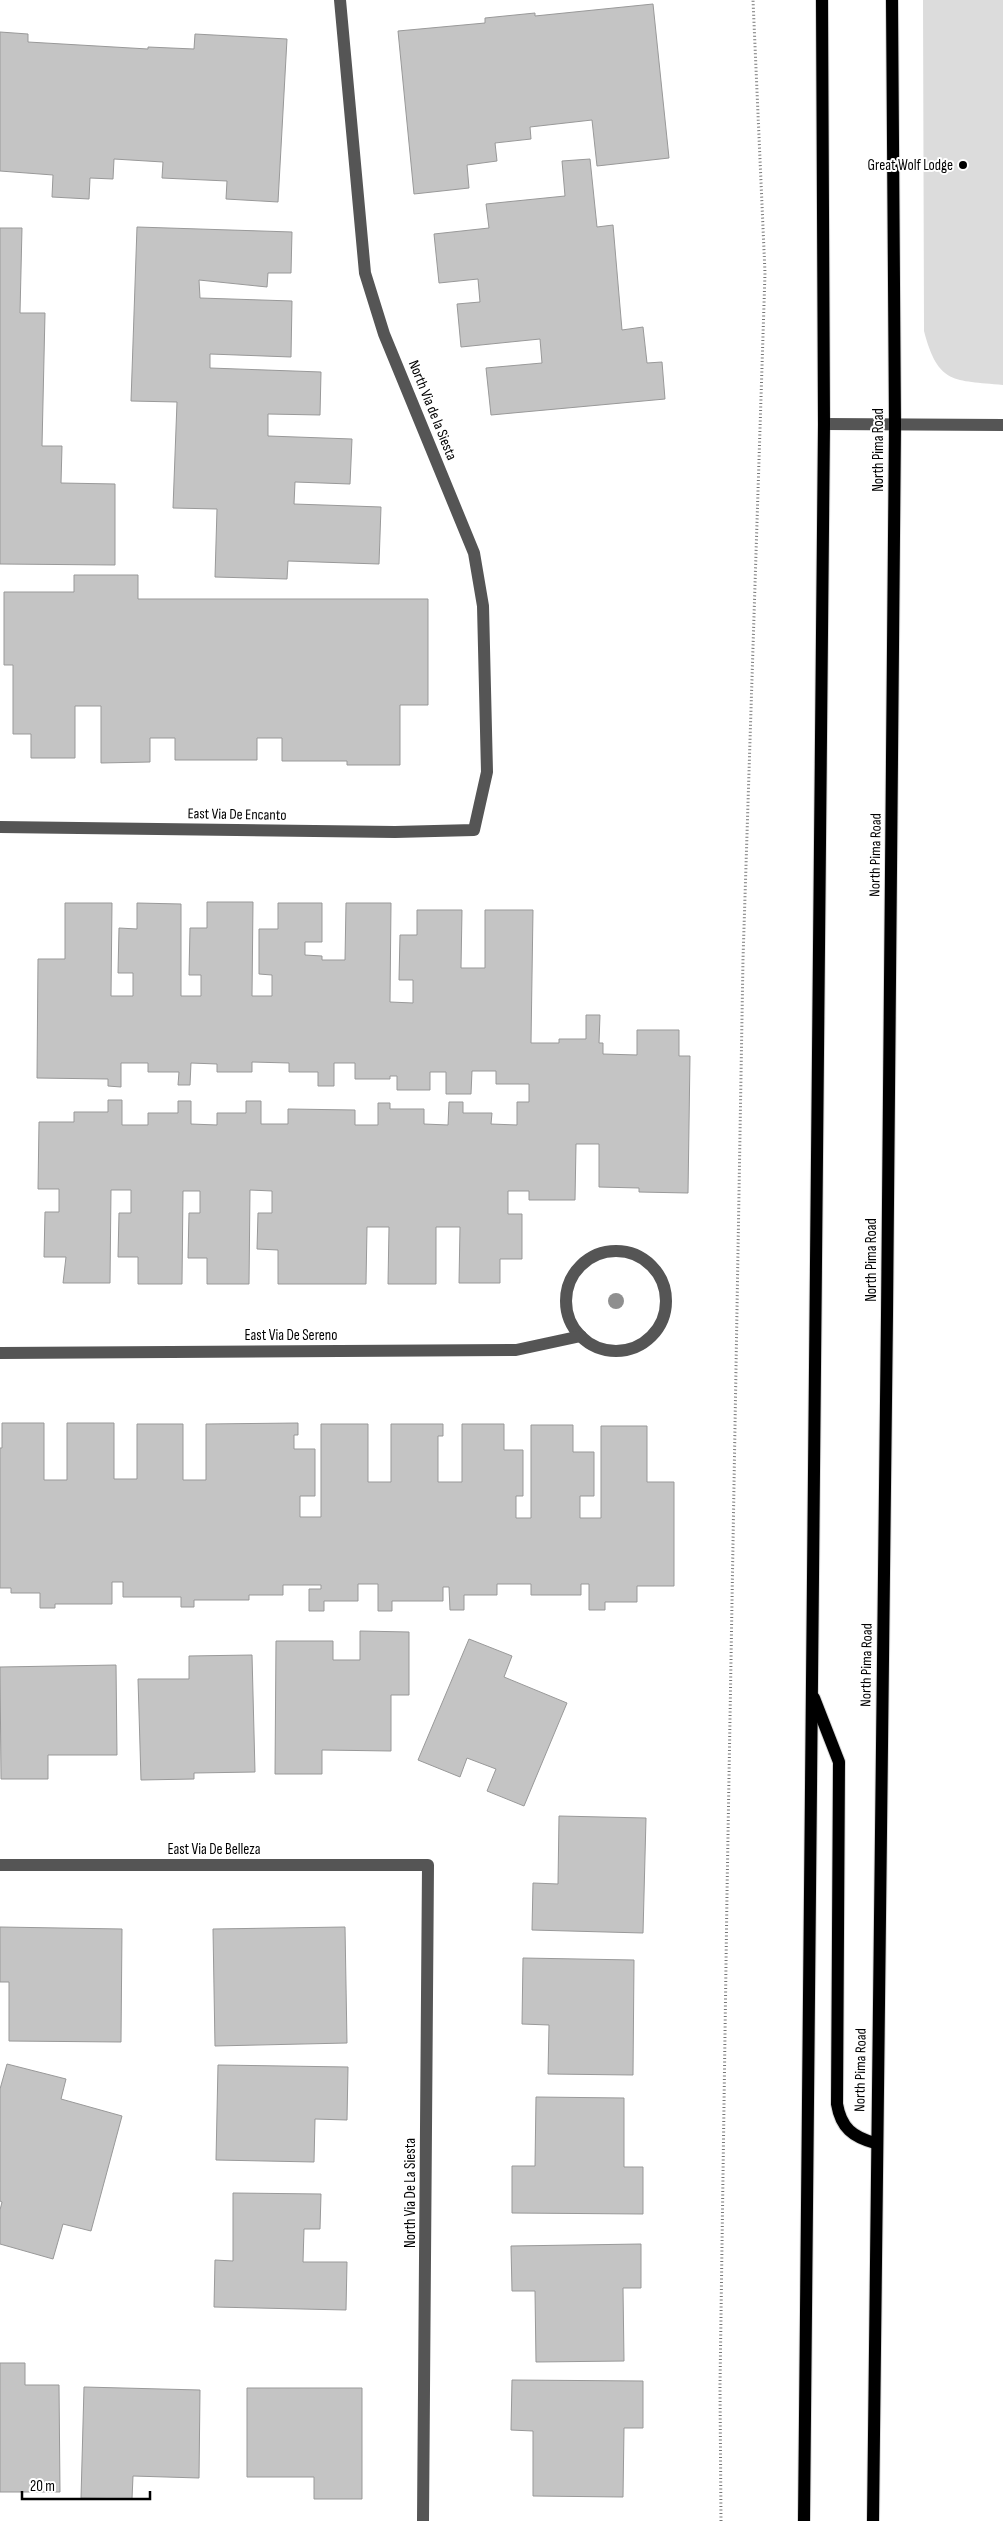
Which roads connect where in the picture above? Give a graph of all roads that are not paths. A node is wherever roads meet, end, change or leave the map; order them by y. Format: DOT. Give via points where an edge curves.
graph roads {
  1 [pos="340,0"];
  2 [pos="822,0"];
  3 [pos="892,0"];
  4 [pos="824,424"];
  5 [pos="895,425"];
  6 [pos="1003,425"];
  7 [pos="0,827"];
  8 [pos="474,830"];
  9 [pos="581,1336"];
  10 [pos="0,1353"];
  11 [pos="812,1691"];
  12 [pos="0,1865"];
  13 [pos="428,1865"];
  14 [pos="875,2143"];
  15 [pos="423,2521"];
  16 [pos="804,2521"];
  17 [pos="872,2521"];
  1 -- 8 [label="street, North Via de la Siesta" via="365,272 384,334 474,554 483,606 488,772"];
  2 -- 4 [label="main road"];
  3 -- 5 [label="main road, North Pima Road"];
  4 -- 5 [label="street"];
  4 -- 11 [label="main road"];
  5 -- 6 [label="street"];
  5 -- 14 [label="main road, North Pima Road"];
  7 -- 8 [label="street, East Via De Encanto"];
  9 -- 9 [label="street" via="601,1348 621,1350 639,1346 656,1332 667,1303 659,1274 648,1262 631,1253 611,1251 595,1255 582,1264 570,1281 566,1298 572,1324"];
  9 -- 10 [label="street, East Via De Sereno" via="516,1350"];
  11 -- 14 [label="main road" via="839,1762 836,2104 840,2120 859,2138"];
  11 -- 16 [label="main road"];
  12 -- 13 [label="street, East Via De Belleza"];
  13 -- 15 [label="street, North Via De La Siesta"];
  14 -- 17 [label="main road, North Pima Road"];
}
